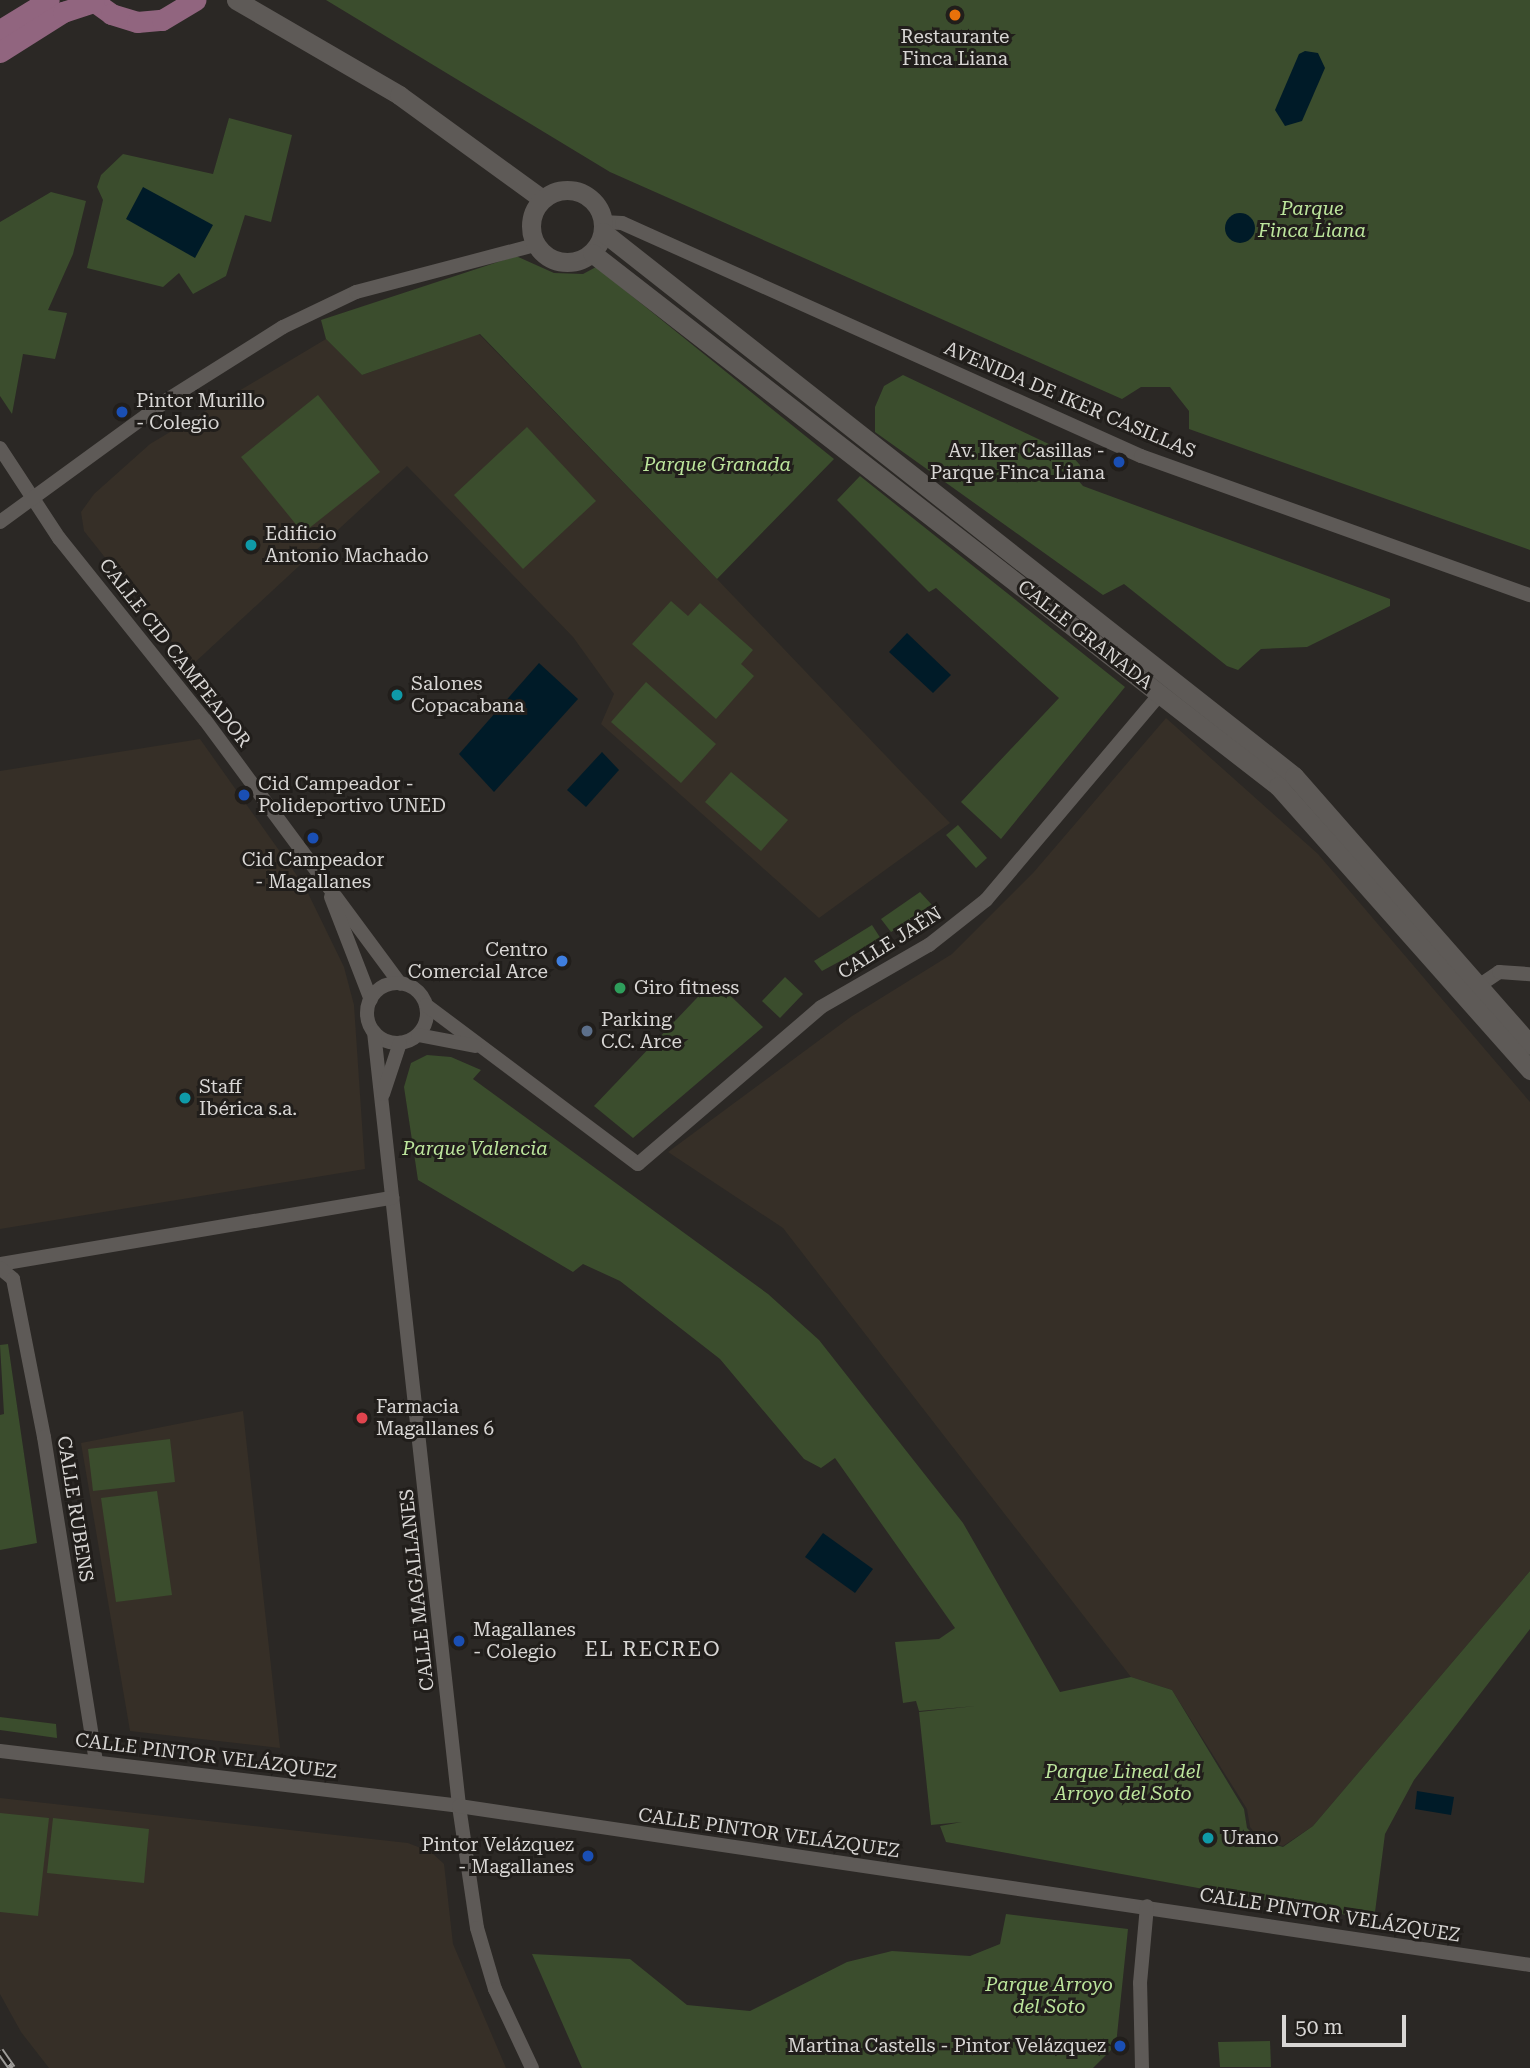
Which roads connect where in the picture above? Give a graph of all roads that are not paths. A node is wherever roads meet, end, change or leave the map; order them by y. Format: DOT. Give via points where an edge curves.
graph roads {
  1 [pos="50,0"];
  2 [pos="195,0"];
  3 [pos="236,0"];
  4 [pos="92,1"];
  5 [pos="0,30"];
  6 [pos="0,52"];
  7 [pos="542,199"];
  8 [pos="603,227"];
  9 [pos="535,245"];
  10 [pos="592,253"];
  11 [pos="0,448"];
  12 [pos="32,500"];
  13 [pos="0,522"];
  14 [pos="1530,595"];
  15 [pos="1161,693"];
  16 [pos="324,879"];
  17 [pos="1530,974"];
  18 [pos="400,984"];
  19 [pos="1472,991"];
  20 [pos="370,1000"];
  21 [pos="426,1005"];
  22 [pos="374,1032"];
  23 [pos="418,1035"];
  24 [pos="401,1043"];
  25 [pos="1530,1045"];
  26 [pos="484,1048"];
  27 [pos="1530,1070"];
  28 [pos="382,1098"];
  29 [pos="392,1198"];
  30 [pos="0,1266"];
  31 [pos="0,1751"];
  32 [pos="96,1762"];
  33 [pos="459,1806"];
  34 [pos="1147,1906"];
  35 [pos="1530,1965"];
  36 [pos="532,2068"];
  37 [pos="1143,2068"];
  1 -- 5 [label="main road"];
  2 -- 4 [label="main road" via="162,20 137,22 111,15"];
  3 -- 7 [label="street" via="399,95"];
  4 -- 6 [label="main road" via="63,12"];
  7 -- 8 [label="street" via="566,189 579,192 599,209"];
  7 -- 9 [label="street" via="530,221"];
  8 -- 10 [label="street"];
  8 -- 14 [label="street, AVENIDA DE IKER CASILLAS" via="622,223 1141,456"];
  8 -- 19 [label="street, CALLE GRANADA" via="1294,776"];
  9 -- 10 [label="street" via="543,255 568,263"];
  9 -- 12 [label="street" via="356,292 283,327 167,400"];
  10 -- 15 [label="street, CALLE GRANADA"];
  11 -- 12 [label="street, CALLE CID CAMPEADOR"];
  12 -- 13 [label="street"];
  12 -- 16 [label="street, CALLE CID CAMPEADOR"];
  15 -- 19 [label="street, CALLE GRANADA" via="1278,786"];
  15 -- 26 [label="street, CALLE JAÉN" via="986,900 929,945 821,1007 638,1164"];
  16 -- 18 [label="street, CALLE CID CAMPEADOR"];
  16 -- 20 [label="street, CALLE CID CAMPEADOR"];
  17 -- 19 [label="street" via="1499,972"];
  18 -- 20 [label="street" via="388,985"];
  18 -- 21 [label="street" via="421,994"];
  19 -- 25 [label="street, CALLE GRANADA"];
  19 -- 27 [label="street, CALLE GRANADA"];
  20 -- 22 [label="street" via="369,1022"];
  21 -- 23 [label="street" via="427,1021"];
  21 -- 26 [label="street"];
  22 -- 24 [label="street" via="386,1041"];
  22 -- 28 [label="street, CALLE MAGALLANES"];
  23 -- 24 [label="street"];
  23 -- 26 [label="street" via="447,1037"];
  24 -- 28 [label="street, CALLE MAGALLANES"];
  28 -- 29 [label="street, CALLE MAGALLANES"];
  29 -- 30 [label="street, CALLE RUBENS"];
  29 -- 33 [label="street, CALLE MAGALLANES"];
  30 -- 32 [label="street, CALLE RUBENS" via="13,1279 44,1437"];
  31 -- 32 [label="street, CALLE PINTOR VELÁZQUEZ"];
  32 -- 33 [label="street, CALLE PINTOR VELÁZQUEZ"];
  33 -- 34 [label="street, CALLE PINTOR VELÁZQUEZ"];
  33 -- 36 [label="street, CALLE MAGALLANES" via="477,1928 495,1989"];
  34 -- 35 [label="street, CALLE PINTOR VELÁZQUEZ"];
  34 -- 37 [label="street" via="1140,1983"];
}
